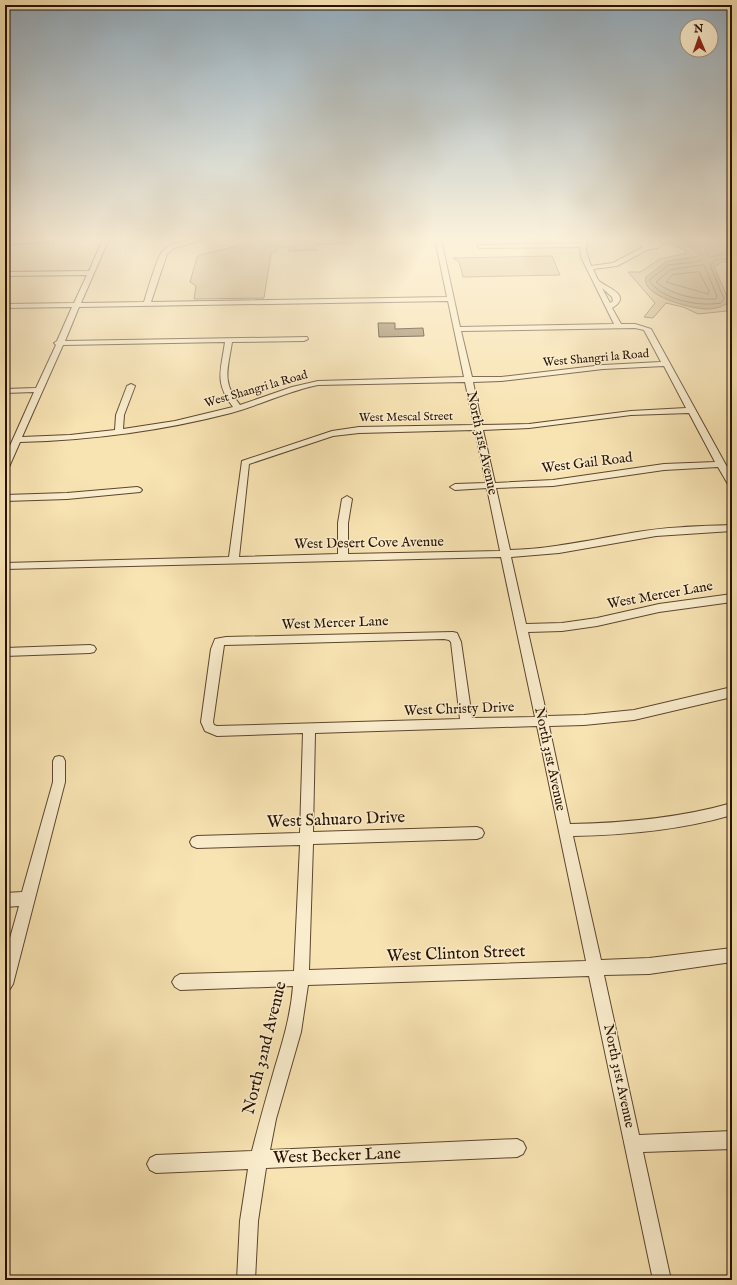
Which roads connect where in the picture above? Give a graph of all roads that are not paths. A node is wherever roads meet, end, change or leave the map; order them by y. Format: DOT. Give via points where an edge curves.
graph roads {
  1 [pos="79,299"];
  2 [pos="149,299"];
  3 [pos="450,299"];
  4 [pos="604,299"];
  5 [pos="616,299"];
  6 [pos="147,304"];
  7 [pos="76,305"];
  8 [pos="5,306"];
  9 [pos="608,307"];
  10 [pos="618,326"];
  11 [pos="458,329"];
  12 [pos="304,339"];
  13 [pos="229,340"];
  14 [pos="58,344"];
  15 [pos="666,364"];
  16 [pos="523,369"];
  17 [pos="529,376"];
  18 [pos="469,380"];
  19 [pos="131,386"];
  20 [pos="38,390"];
  21 [pos="5,391"];
  22 [pos="238,408"];
  23 [pos="691,410"];
  24 [pos="479,428"];
  25 [pos="119,433"];
  26 [pos="16,440"];
  27 [pos="721,464"];
  28 [pos="5,467"];
  29 [pos="732,484"];
  30 [pos="455,486"];
  31 [pos="491,486"];
  32 [pos="137,490"];
  33 [pos="5,498"];
  34 [pos="347,499"];
  35 [pos="732,528"];
  36 [pos="506,554"];
  37 [pos="343,558"];
  38 [pos="234,560"];
  39 [pos="5,566"];
  40 [pos="732,598"];
  41 [pos="522,628"];
  42 [pos="90,649"];
  43 [pos="5,652"];
  44 [pos="732,692"];
  45 [pos="542,721"];
  46 [pos="467,724"];
  47 [pos="209,728"];
  48 [pos="309,728"];
  49 [pos="59,761"];
  50 [pos="732,809"];
  51 [pos="565,830"];
  52 [pos="477,833"];
  53 [pos="306,839"];
  54 [pos="197,842"];
  55 [pos="28,899"];
  56 [pos="5,900"];
  57 [pos="732,955"];
  58 [pos="596,969"];
  59 [pos="302,978"];
  60 [pos="180,982"];
  61 [pos="5,984"];
  62 [pos="732,1140"];
  63 [pos="633,1144"];
  64 [pos="517,1148"];
  65 [pos="258,1159"];
  66 [pos="156,1164"];
  67 [pos="246,1280"];
  68 [pos="662,1280"];
  1 -- 7 [label="street"];
  2 -- 6 [label="street"];
  3 -- 6 [label="street"];
  3 -- 11 [label="street, North 31st Avenue"];
  4 -- 9 [label="street"];
  5 -- 9 [label="street" via="613,305"];
  6 -- 7 [label="street"];
  7 -- 8 [label="street"];
  7 -- 14 [label="street"];
  9 -- 10 [label="street"];
  10 -- 11 [label="street"];
  10 -- 15 [label="street" via="644,327 648,330"];
  11 -- 18 [label="street, North 31st Avenue"];
  12 -- 13 [label="street"];
  13 -- 14 [label="street"];
  13 -- 22 [label="street" via="222,380 224,391"];
  14 -- 20 [label="street"];
  15 -- 17 [label="street, West Shangri la Road" via="603,367"];
  15 -- 23 [label="street"];
  16 -- 17 [label="street, West Shangri la Road"];
  17 -- 18 [label="street, West Shangri la Road"];
  18 -- 22 [label="street, West Shangri la Road" via="318,384 300,387"];
  18 -- 24 [label="street, North 31st Avenue"];
  19 -- 25 [label="street" via="120,415"];
  20 -- 21 [label="street"];
  20 -- 26 [label="street"];
  22 -- 25 [label="street, West Shangri la Road" via="170,425"];
  23 -- 24 [label="street, West Mescal Street" via="631,412 529,426"];
  23 -- 27 [label="street"];
  24 -- 31 [label="street, North 31st Avenue"];
  24 -- 38 [label="street, West Mescal Street" via="346,431 245,463"];
  25 -- 26 [label="street, West Shangri la Road"];
  26 -- 28 [label="street"];
  27 -- 29 [label="street"];
  27 -- 31 [label="street, West Gail Road" via="664,467 553,483"];
  30 -- 31 [label="street, West Gail Road"];
  31 -- 36 [label="street, North 31st Avenue"];
  32 -- 33 [label="street"];
  34 -- 37 [label="street" via="343,523"];
  35 -- 36 [label="street, West Desert Cove Avenue" via="667,531 550,552"];
  36 -- 37 [label="street, West Desert Cove Avenue"];
  36 -- 41 [label="street, North 31st Avenue"];
  37 -- 38 [label="street, West Desert Cove Avenue"];
  38 -- 39 [label="street, West Desert Cove Avenue"];
  40 -- 41 [label="street, West Mercer Lane" via="659,608 591,623"];
  41 -- 45 [label="street, North 31st Avenue"];
  42 -- 43 [label="street"];
  44 -- 45 [label="street, West Christy Drive" via="634,715"];
  45 -- 46 [label="street, West Christy Drive"];
  45 -- 51 [label="street, North 31st Avenue"];
  46 -- 47 [label="street, West Mercer Lane" via="456,642 452,636 444,635 219,642 207,722"];
  46 -- 48 [label="street, West Christy Drive"];
  47 -- 48 [label="street, West Christy Drive" via="217,731"];
  48 -- 53 [label="street, North 32nd Avenue"];
  49 -- 55 [label="street" via="59,782"];
  50 -- 51 [label="street" via="708,817 623,829"];
  51 -- 58 [label="street, North 31st Avenue"];
  52 -- 53 [label="street, West Sahuaro Drive"];
  53 -- 54 [label="street, West Sahuaro Drive"];
  53 -- 59 [label="street, North 32nd Avenue"];
  55 -- 56 [label="street"];
  55 -- 61 [label="street"];
  57 -- 58 [label="street, West Clinton Street" via="649,966"];
  58 -- 59 [label="street, West Clinton Street"];
  58 -- 63 [label="street, North 31st Avenue"];
  59 -- 60 [label="street, West Clinton Street"];
  59 -- 65 [label="street, North 32nd Avenue" via="292,1032"];
  62 -- 63 [label="street"];
  63 -- 68 [label="street, North 31st Avenue"];
  64 -- 65 [label="street, West Becker Lane"];
  65 -- 66 [label="street, West Becker Lane"];
  65 -- 67 [label="street, North 32nd Avenue" via="249,1221"];
}
